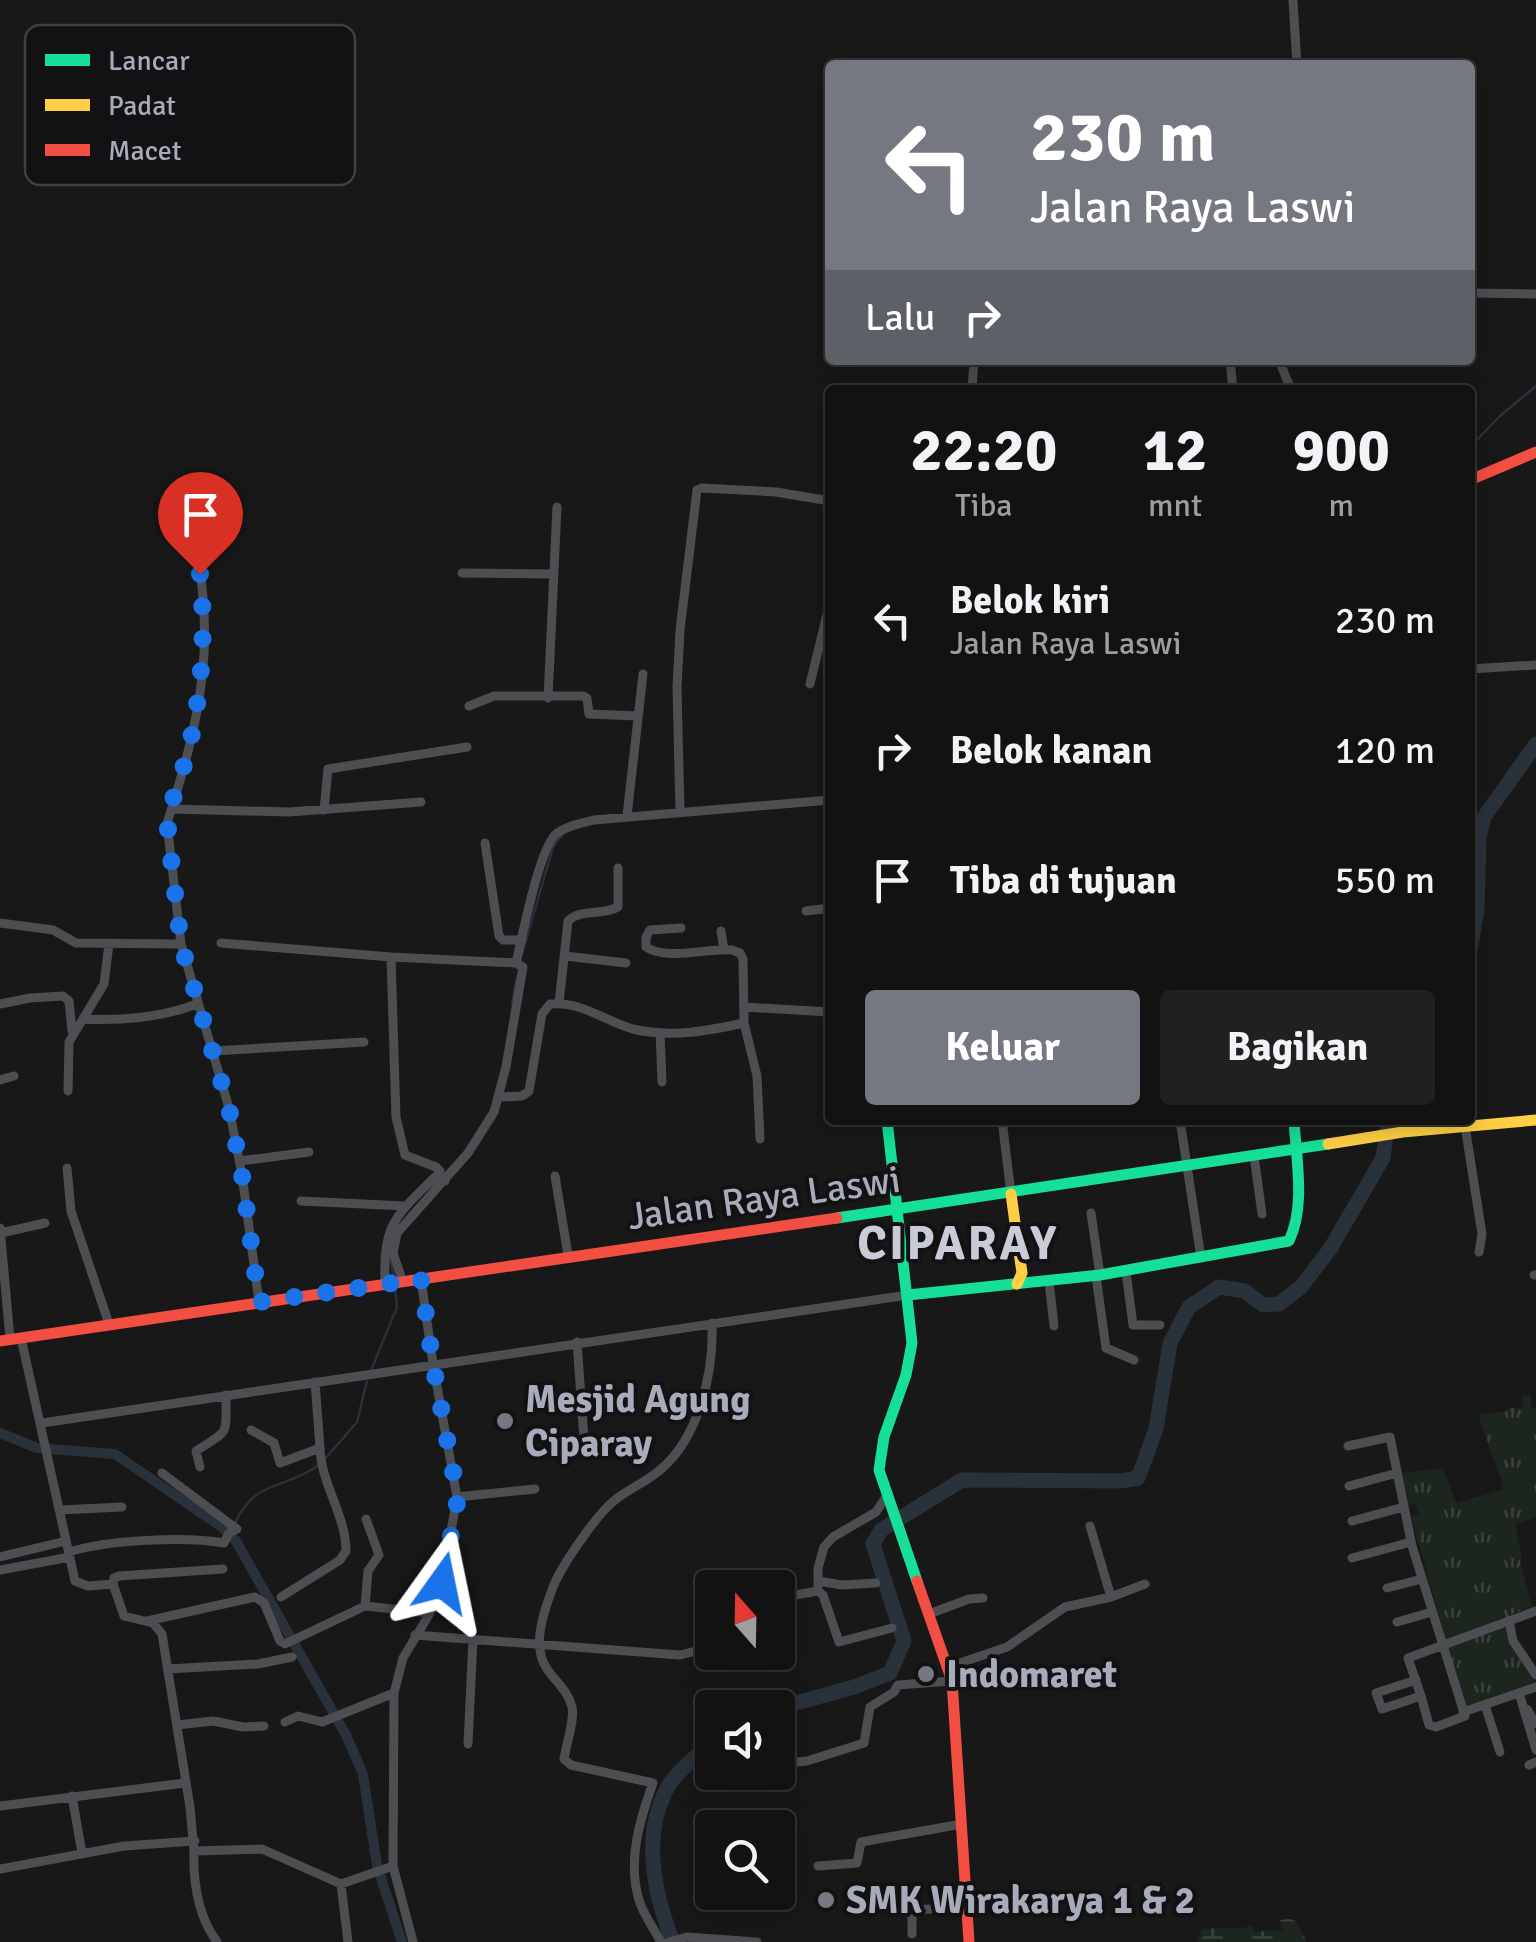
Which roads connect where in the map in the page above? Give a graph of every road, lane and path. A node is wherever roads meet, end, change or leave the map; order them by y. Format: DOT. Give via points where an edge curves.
graph roads {
  1 [pos="1293,0"];
  2 [pos="1297,60"];
  3 [pos="1475,292"];
  4 [pos="1536,294"];
  5 [pos="1536,452"];
  6 [pos="1475,478"];
  7 [pos="188,492"];
  8 [pos="825,500"];
  9 [pos="557,507"];
  10 [pos="462,573"];
  11 [pos="554,574"];
  12 [pos="825,622"];
  13 [pos="1536,665"];
  14 [pos="1475,669"];
  15 [pos="643,674"];
  16 [pos="810,684"];
  17 [pos="548,698"];
  18 [pos="469,706"];
  19 [pos="637,716"];
  20 [pos="467,747"];
  21 [pos="825,800"];
  22 [pos="421,802"];
  23 [pos="172,809"];
  24 [pos="324,810"];
  25 [pos="680,811"];
  26 [pos="627,816"];
  27 [pos="486,843"];
  28 [pos="618,868"];
  29 [pos="825,909"];
  30 [pos="806,911"];
  31 [pos="0,923"];
  32 [pos="681,928"];
  33 [pos="721,930"];
  34 [pos="522,940"];
  35 [pos="221,943"];
  36 [pos="109,944"];
  37 [pos="181,944"];
  38 [pos="724,950"];
  39 [pos="565,956"];
  40 [pos="391,957"];
  41 [pos="626,962"];
  42 [pos="518,965"];
  43 [pos="559,1003"];
  44 [pos="0,1004"];
  45 [pos="197,1004"];
  46 [pos="744,1007"];
  47 [pos="825,1012"];
  48 [pos="83,1020"];
  49 [pos="744,1023"];
  50 [pos="72,1032"];
  51 [pos="660,1033"];
  52 [pos="364,1042"];
  53 [pos="214,1051"];
  54 [pos="14,1076"];
  55 [pos="0,1080"];
  56 [pos="662,1082"];
  57 [pos="68,1091"];
  58 [pos="500,1097"];
  59 [pos="1536,1120"];
  60 [pos="888,1125"];
  61 [pos="1003,1125"];
  62 [pos="1181,1125"];
  63 [pos="1294,1125"];
  64 [pos="1465,1126"];
  65 [pos="760,1139"];
  66 [pos="1295,1150"];
  67 [pos="309,1152"];
  68 [pos="1254,1156"];
  69 [pos="240,1161"];
  70 [pos="1188,1165"];
  71 [pos="67,1168"];
  72 [pos="555,1176"];
  73 [pos="441,1178"];
  74 [pos="1011,1194"];
  75 [pos="300,1201"];
  76 [pos="405,1206"];
  77 [pos="897,1210"];
  78 [pos="1091,1213"];
  79 [pos="1262,1214"];
  80 [pos="400,1220"];
  81 [pos="45,1222"];
  82 [pos="0,1230"];
  83 [pos="1479,1252"];
  84 [pos="568,1255"];
  85 [pos="1200,1258"];
  86 [pos="1126,1272"];
  87 [pos="1098,1276"];
  88 [pos="421,1279"];
  89 [pos="1049,1281"];
  90 [pos="394,1283"];
  91 [pos="1017,1284"];
  92 [pos="908,1295"];
  93 [pos="259,1302"];
  94 [pos="712,1323"];
  95 [pos="109,1324"];
  96 [pos="1160,1325"];
  97 [pos="1054,1326"];
  98 [pos="10,1339"];
  99 [pos="578,1342"];
  100 [pos="1134,1360"];
  101 [pos="433,1364"];
  102 [pos="314,1382"];
  103 [pos="226,1395"];
  104 [pos="42,1423"];
  105 [pos="251,1430"];
  106 [pos="1348,1446"];
  107 [pos="585,1453"];
  108 [pos="321,1458"];
  109 [pos="200,1467"];
  110 [pos="162,1472"];
  111 [pos="1397,1472"];
  112 [pos="1349,1486"];
  113 [pos="535,1489"];
  114 [pos="458,1498"];
  115 [pos="887,1500"];
  116 [pos="122,1507"];
  117 [pos="1404,1507"];
  118 [pos="59,1510"];
  119 [pos="366,1519"];
  120 [pos="1352,1520"];
  121 [pos="1090,1526"];
  122 [pos="1412,1542"];
  123 [pos="68,1549"];
  124 [pos="0,1557"];
  125 [pos="1352,1558"];
  126 [pos="223,1569"];
  127 [pos="0,1570"];
  128 [pos="1422,1579"];
  129 [pos="876,1583"];
  130 [pos="113,1584"];
  131 [pos="1145,1584"];
  132 [pos="818,1586"];
  133 [pos="1387,1588"];
  134 [pos="795,1593"];
  135 [pos="281,1596"];
  136 [pos="1110,1597"];
  137 [pos="983,1598"];
  138 [pos="365,1606"];
  139 [pos="1536,1611"];
  140 [pos="1432,1612"];
  141 [pos="430,1613"];
  142 [pos="929,1614"];
  143 [pos="146,1620"];
  144 [pos="1508,1620"];
  145 [pos="1397,1622"];
  146 [pos="892,1628"];
  147 [pos="416,1635"];
  148 [pos="473,1638"];
  149 [pos="540,1645"];
  150 [pos="1442,1646"];
  151 [pos="695,1652"];
  152 [pos="292,1657"];
  153 [pos="948,1667"];
  154 [pos="168,1669"];
  155 [pos="1536,1674"];
  156 [pos="1371,1678"];
  157 [pos="1416,1680"];
  158 [pos="952,1681"];
  159 [pos="1536,1688"];
  160 [pos="394,1693"];
  161 [pos="1376,1693"];
  162 [pos="1519,1693"];
  163 [pos="1421,1696"];
  164 [pos="1485,1705"];
  165 [pos="1382,1709"];
  166 [pos="1463,1712"];
  167 [pos="286,1722"];
  168 [pos="1386,1723"];
  169 [pos="1536,1724"];
  170 [pos="177,1725"];
  171 [pos="264,1726"];
  172 [pos="468,1744"];
  173 [pos="1536,1750"];
  174 [pos="1500,1752"];
  175 [pos="795,1762"];
  176 [pos="186,1783"];
  177 [pos="72,1796"];
  178 [pos="0,1806"];
  179 [pos="962,1824"];
  180 [pos="195,1846"];
  181 [pos="82,1854"];
  182 [pos="392,1866"];
  183 [pos="818,1866"];
  184 [pos="0,1870"];
  185 [pos="341,1884"];
  186 [pos="966,1907"];
  187 [pos="912,1934"];
  188 [pos="217,1942"];
  189 [pos="348,1942"];
  190 [pos="413,1942"];
  191 [pos="665,1942"];
  192 [pos="757,1942"];
  193 [pos="969,1942"];
  1 -- 2 [label="street"];
  3 -- 4 [label="street"];
  5 -- 6 [label="main road"];
  7 -- 23 [label="street" via="204,655"];
  8 -- 25 [label="street" via="697,490 679,650"];
  9 -- 11 [label="street"];
  10 -- 11 [label="street"];
  11 -- 17 [label="street"];
  12 -- 16 [label="street"];
  13 -- 14 [label="street"];
  15 -- 19 [label="street"];
  17 -- 18 [label="street" via="494,696"];
  17 -- 19 [label="street" via="584,696 589,714"];
  19 -- 26 [label="street"];
  20 -- 24 [label="street" via="329,768"];
  21 -- 25 [label="street"];
  22 -- 24 [label="street"];
  23 -- 24 [label="street"];
  23 -- 37 [label="street" via="168,832"];
  25 -- 26 [label="street"];
  26 -- 34 [label="street" via="584,822 553,837"];
  27 -- 34 [label="street" via="499,936"];
  28 -- 39 [label="street" via="618,907 570,918"];
  29 -- 30 [label="street"];
  31 -- 36 [label="street"];
  32 -- 38 [label="street" via="650,930 646,948"];
  33 -- 38 [label="street"];
  34 -- 42 [label="street"];
  35 -- 40 [label="street"];
  36 -- 37 [label="street"];
  36 -- 48 [label="street" via="104,984"];
  37 -- 45 [label="street"];
  38 -- 46 [label="street" via="743,960"];
  39 -- 41 [label="street"];
  39 -- 43 [label="street"];
  40 -- 42 [label="street"];
  40 -- 73 [label="street" via="396,1124 404,1155 434,1166"];
  42 -- 58 [label="street"];
  43 -- 51 [label="street"];
  43 -- 58 [label="street" via="543,1011 530,1090"];
  44 -- 50 [label="street" via="66,997"];
  45 -- 48 [label="street" via="136,1019"];
  45 -- 53 [label="street"];
  46 -- 47 [label="street"];
  46 -- 49 [label="street"];
  48 -- 50 [label="street"];
  49 -- 51 [label="street"];
  49 -- 65 [label="street" via="757,1076"];
  50 -- 57 [label="street"];
  51 -- 56 [label="street"];
  52 -- 53 [label="street"];
  53 -- 69 [label="street"];
  54 -- 55 [label="street"];
  58 -- 73 [label="street" via="482,1134"];
  59 -- 64 [label="main road, Jalan Raya Laswi"];
  60 -- 77 [label="main road"];
  61 -- 74 [label="street"];
  62 -- 70 [label="street"];
  63 -- 66 [label="main road"];
  64 -- 66 [label="main road, Jalan Raya Laswi"];
  64 -- 83 [label="street"];
  66 -- 68 [label="main road, Jalan Raya Laswi"];
  66 -- 85 [label="main road" via="1293,1238"];
  67 -- 69 [label="street"];
  68 -- 70 [label="main road, Jalan Raya Laswi"];
  68 -- 79 [label="street"];
  69 -- 93 [label="street"];
  70 -- 74 [label="main road, Jalan Raya Laswi"];
  70 -- 85 [label="street"];
  71 -- 95 [label="street" via="71,1211"];
  72 -- 84 [label="street"];
  73 -- 76 [label="street"];
  73 -- 80 [label="street"];
  74 -- 77 [label="main road, Jalan Raya Laswi"];
  74 -- 91 [label="main road" via="1022,1273"];
  75 -- 76 [label="street"];
  76 -- 80 [label="street"];
  77 -- 84 [label="main road, Jalan Raya Laswi"];
  77 -- 92 [label="main road"];
  78 -- 87 [label="street"];
  80 -- 90 [label="street" via="392,1247"];
  80 -- 90 [label="street" via="386,1240"];
  81 -- 82 [label="street"];
  82 -- 98 [label="street"];
  84 -- 88 [label="main road, Jalan Raya Laswi"];
  85 -- 86 [label="main road"];
  86 -- 87 [label="main road"];
  86 -- 96 [label="street" via="1134,1324"];
  87 -- 89 [label="main road"];
  87 -- 100 [label="street" via="1106,1348"];
  88 -- 90 [label="main road, Jalan Raya Laswi"];
  88 -- 101 [label="street"];
  89 -- 91 [label="main road"];
  89 -- 97 [label="street"];
  90 -- 93 [label="main road, Jalan Raya Laswi"];
  91 -- 92 [label="main road"];
  92 -- 94 [label="street"];
  92 -- 115 [label="main road" via="912,1354 879,1458"];
  93 -- 95 [label="main road, Jalan Raya Laswi"];
  94 -- 99 [label="street"];
  94 -- 149 [label="street" via="711,1374 681,1446 661,1470 612,1501 592,1527 555,1581"];
  95 -- 98 [label="main road, Jalan Raya Laswi"];
  98 -- 104 [label="street"];
  99 -- 101 [label="street"];
  99 -- 107 [label="street"];
  101 -- 102 [label="street"];
  101 -- 114 [label="street"];
  102 -- 103 [label="street"];
  102 -- 108 [label="street"];
  103 -- 104 [label="street"];
  103 -- 109 [label="street" via="225,1432 196,1451"];
  104 -- 118 [label="street"];
  105 -- 108 [label="street" via="274,1444 280,1463"];
  106 -- 111 [label="street" via="1390,1437"];
  108 -- 135 [label="street" via="346,1551"];
  110 -- 123 [label="street" via="236,1529 224,1543"];
  111 -- 112 [label="street"];
  111 -- 117 [label="street"];
  113 -- 114 [label="street"];
  114 -- 141 [label="street"];
  115 -- 132 [label="street" via="824,1547"];
  115 -- 142 [label="main road"];
  116 -- 118 [label="street"];
  117 -- 120 [label="street"];
  117 -- 122 [label="street"];
  118 -- 123 [label="street"];
  119 -- 138 [label="street" via="379,1555 368,1571"];
  121 -- 136 [label="street"];
  122 -- 125 [label="street"];
  122 -- 128 [label="street"];
  123 -- 124 [label="street"];
  123 -- 127 [label="street"];
  123 -- 130 [label="street" via="78,1584"];
  126 -- 130 [label="street" via="119,1576"];
  128 -- 133 [label="street"];
  128 -- 140 [label="street"];
  129 -- 132 [label="street"];
  130 -- 143 [label="street" via="124,1616"];
  131 -- 136 [label="street"];
  132 -- 134 [label="street"];
  132 -- 146 [label="street" via="839,1642"];
  136 -- 153 [label="street" via="1065,1607 1007,1647"];
  137 -- 142 [label="street"];
  138 -- 141 [label="street"];
  138 -- 143 [label="street" via="290,1642 280,1641 264,1603 255,1598"];
  139 -- 144 [label="street"];
  140 -- 145 [label="street"];
  140 -- 150 [label="street"];
  141 -- 147 [label="street"];
  142 -- 153 [label="main road"];
  143 -- 154 [label="street" via="162,1634"];
  144 -- 150 [label="street"];
  144 -- 155 [label="street"];
  147 -- 148 [label="street"];
  147 -- 160 [label="street"];
  148 -- 149 [label="street"];
  148 -- 172 [label="street"];
  149 -- 151 [label="street"];
  149 -- 191 [label="street" via="545,1667 571,1702 564,1760 653,1783 636,1840 635,1871 639,1900"];
  150 -- 157 [label="street" via="1408,1658"];
  150 -- 166 [label="street"];
  152 -- 154 [label="street"];
  153 -- 158 [label="main road"];
  154 -- 170 [label="street"];
  156 -- 161 [label="street"];
  157 -- 161 [label="street"];
  157 -- 163 [label="street"];
  158 -- 175 [label="street" via="898,1686 870,1707 864,1743"];
  158 -- 179 [label="main road"];
  159 -- 162 [label="street"];
  160 -- 167 [label="street" via="322,1722 298,1716"];
  160 -- 182 [label="street"];
  161 -- 165 [label="street"];
  162 -- 164 [label="street"];
  162 -- 169 [label="street"];
  162 -- 173 [label="street"];
  163 -- 165 [label="street"];
  163 -- 166 [label="street" via="1429,1725"];
  164 -- 166 [label="street"];
  164 -- 174 [label="street"];
  165 -- 168 [label="street"];
  170 -- 171 [label="street"];
  170 -- 176 [label="street"];
  176 -- 177 [label="street"];
  176 -- 180 [label="street"];
  177 -- 178 [label="street"];
  177 -- 181 [label="street"];
  179 -- 183 [label="street" via="861,1842 858,1862"];
  179 -- 186 [label="main road"];
  180 -- 181 [label="street" via="124,1846"];
  180 -- 185 [label="street" via="262,1849"];
  180 -- 188 [label="street" via="202,1915"];
  181 -- 184 [label="street"];
  182 -- 185 [label="street"];
  182 -- 190 [label="street"];
  185 -- 189 [label="street"];
  186 -- 187 [label="street" via="912,1910"];
  186 -- 193 [label="main road"];
  191 -- 192 [label="street"];
}
